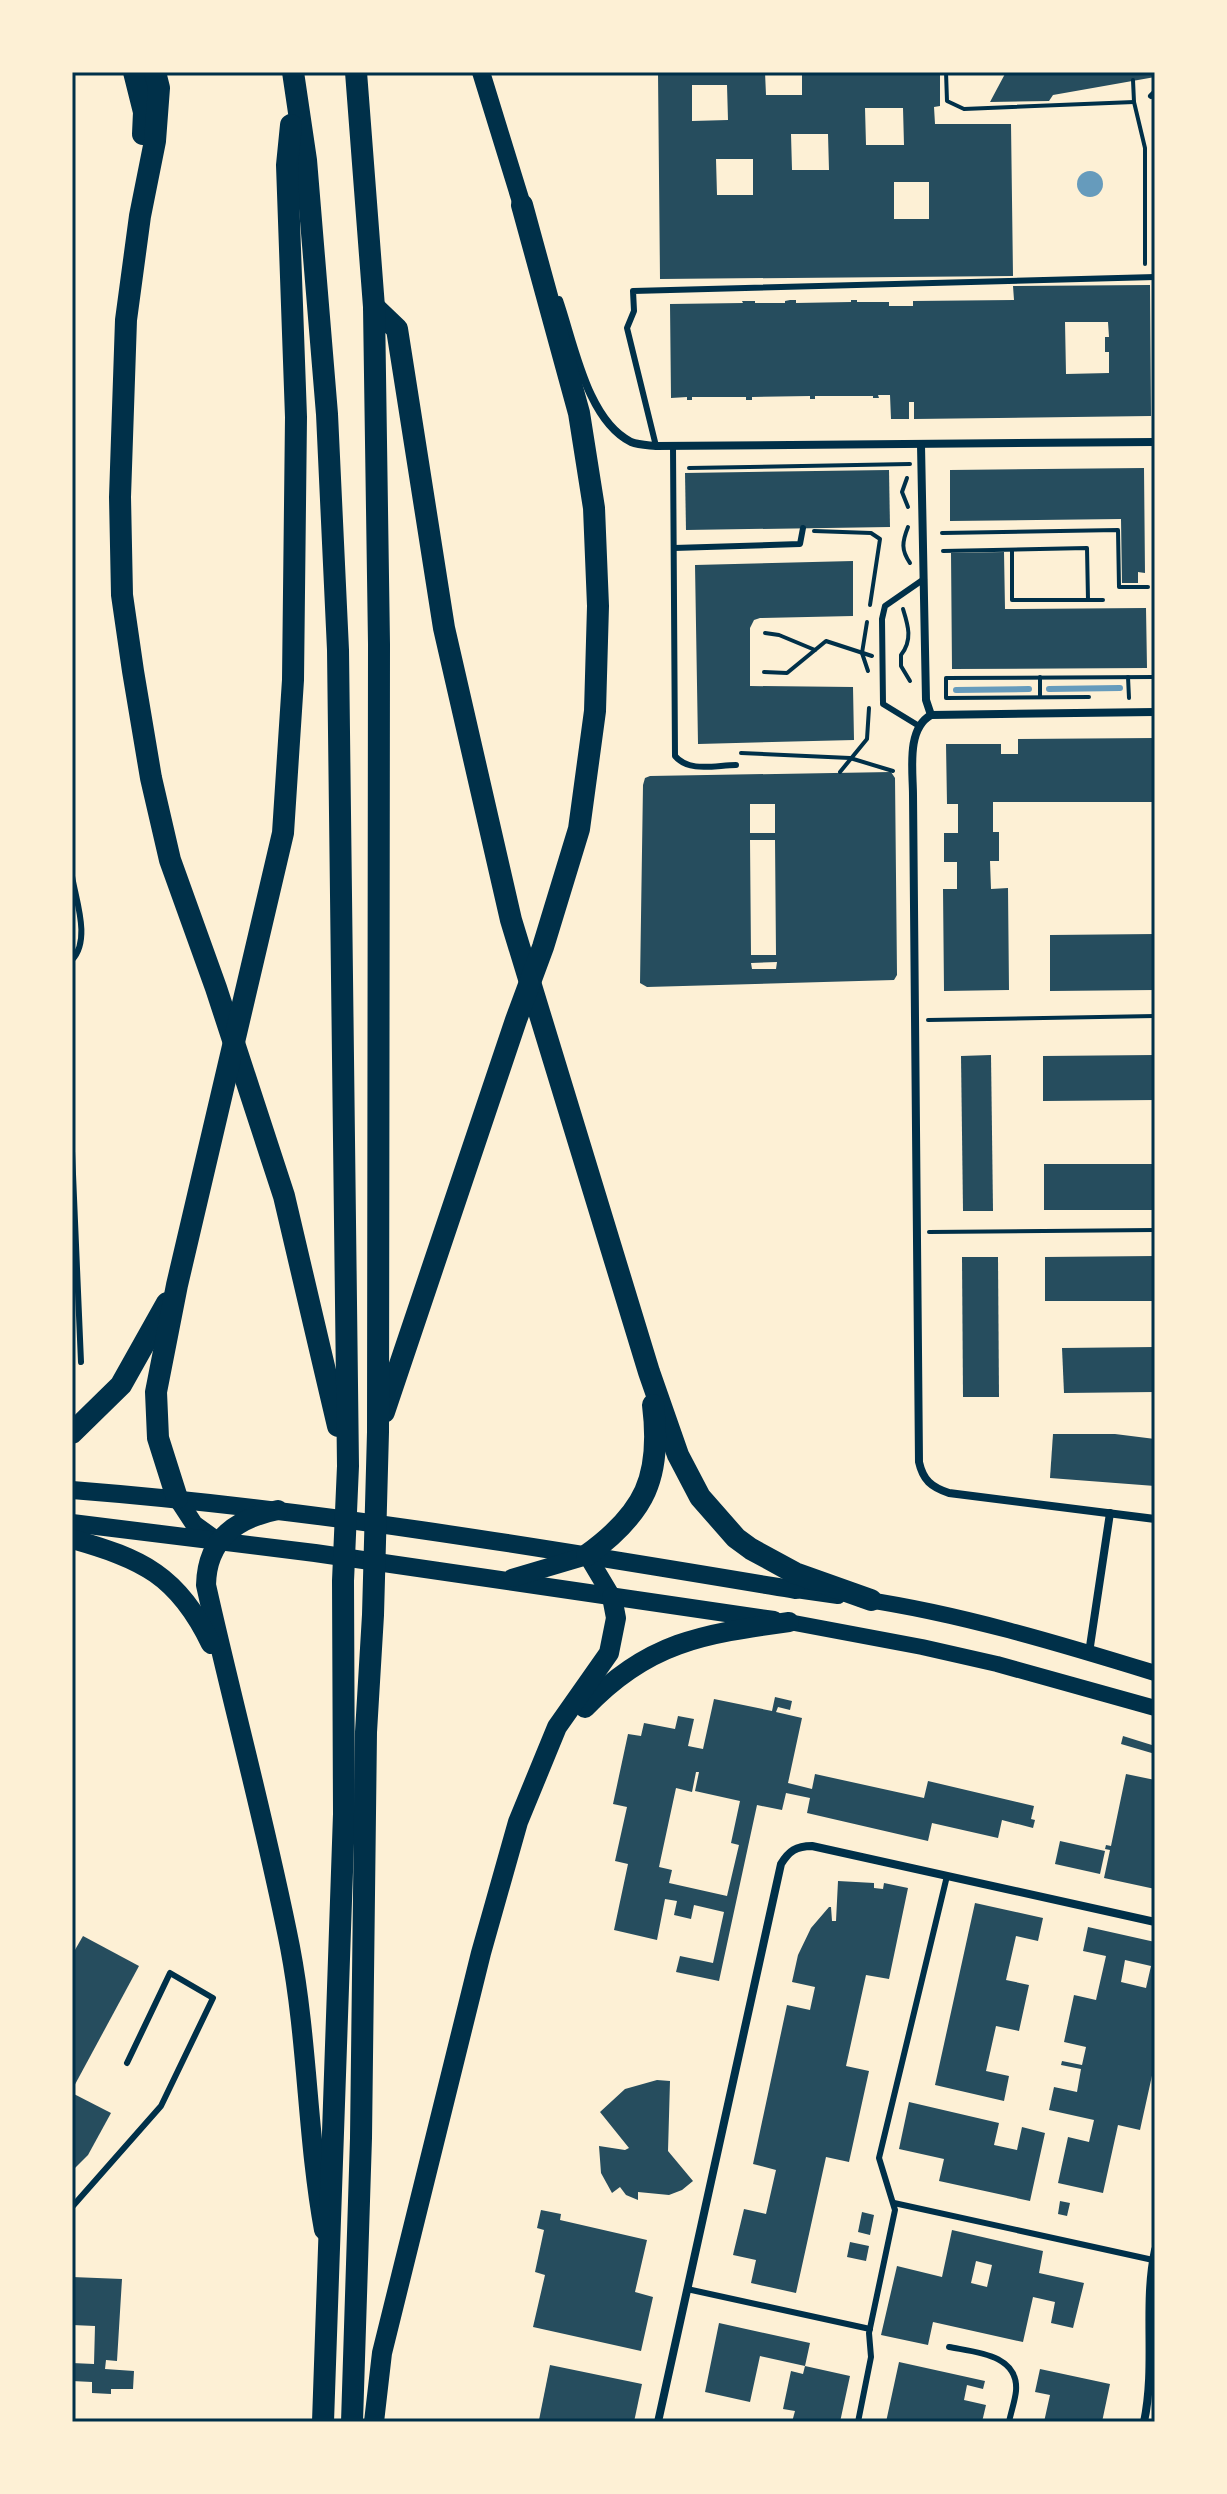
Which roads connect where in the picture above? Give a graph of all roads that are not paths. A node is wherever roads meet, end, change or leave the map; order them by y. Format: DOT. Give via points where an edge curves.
graph roads {
  1 [pos="134,72"];
  2 [pos="155,72"];
  3 [pos="356,72"];
  4 [pos="481,72"];
  5 [pos="487,72"];
  6 [pos="293,82"];
  7 [pos="498,127"];
  8 [pos="522,205"];
  9 [pos="140,216"];
  10 [pos="1155,277"];
  11 [pos="374,307"];
  12 [pos="1155,442"];
  13 [pos="921,445"];
  14 [pos="656,446"];
  15 [pos="673,446"];
  16 [pos="803,528"];
  17 [pos="674,548"];
  18 [pos="924,579"];
  19 [pos="1155,703"];
  20 [pos="1151,712"];
  21 [pos="931,715"];
  22 [pos="919,726"];
  23 [pos="736,765"];
  24 [pos="72,876"];
  25 [pos="72,960"];
  26 [pos="72,1151"];
  27 [pos="177,1285"];
  28 [pos="81,1362"];
  29 [pos="649,1372"];
  30 [pos="378,1432"];
  31 [pos="72,1433"];
  32 [pos="348,1466"];
  33 [pos="72,1490"];
  34 [pos="177,1498"];
  35 [pos="278,1510"];
  36 [pos="1110,1513"];
  37 [pos="1155,1519"];
  38 [pos="72,1523"];
  39 [pos="72,1539"];
  40 [pos="220,1540"];
  41 [pos="587,1555"];
  42 [pos="501,1581"];
  43 [pos="796,1590"];
  44 [pos="612,1597"];
  45 [pos="871,1600"];
  46 [pos="789,1622"];
  47 [pos="1089,1653"];
  48 [pos="1155,1673"];
  49 [pos="229,1683"];
  50 [pos="1155,1708"];
  51 [pos="540,1764"];
  52 [pos="947,1876"];
  53 [pos="1155,1922"];
  54 [pos="127,2063"];
  55 [pos="894,2203"];
  56 [pos="72,2207"];
  57 [pos="1155,2250"];
  58 [pos="329,2258"];
  59 [pos="1153,2260"];
  60 [pos="687,2289"];
  61 [pos="870,2329"];
  62 [pos="1153,2338"];
  63 [pos="949,2347"];
  64 [pos="1153,2362"];
  65 [pos="323,2422"];
  66 [pos="352,2422"];
  67 [pos="374,2422"];
  68 [pos="658,2422"];
  69 [pos="858,2422"];
  70 [pos="1009,2422"];
  71 [pos="1144,2422"];
  1 -- 9 [label="highway" via="144,112"];
  2 -- 9 [label="highway" via="155,141"];
  3 -- 11 [label="highway"];
  4 -- 7 [label="main road"];
  5 -- 7 [label="main road"];
  6 -- 27 [label="highway" via="287,165 296,417 293,680 283,833"];
  6 -- 32 [label="highway" via="306,160 327,414 338,650"];
  7 -- 8 [label="main road"];
  8 -- 14 [label="street" via="592,397 628,440"];
  8 -- 30 [label="highway" via="579,413 594,508 595,711 579,829"];
  9 -- 32 [label="highway" via="126,320 120,497 122,595 148,763 170,860 284,1196"];
  10 -- 14 [label="lane" via="633,291 634,311 627,328"];
  11 -- 29 [label="highway" via="397,329 444,628 511,920"];
  11 -- 30 [label="highway"];
  12 -- 13 [label="street"];
  13 -- 15 [label="street"];
  13 -- 18 [label="street"];
  14 -- 15 [label="street"];
  15 -- 17 [label="lane"];
  16 -- 17 [label="lane" via="800,544"];
  17 -- 23 [label="lane" via="675,756 691,766"];
  18 -- 21 [label="street" via="926,698"];
  18 -- 22 [label="lane" via="883,609 883,704"];
  19 -- 20 [label="street"];
  20 -- 21 [label="street"];
  21 -- 22 [label="street"];
  22 -- 36 [label="street" via="913,783 919,1462 923,1478 949,1493"];
  24 -- 25 [label="lane" via="81,946"];
  26 -- 28 [label="lane"];
  27 -- 31 [label="highway" via="121,1385"];
  27 -- 34 [label="highway" via="156,1392 158,1438"];
  29 -- 41 [label="highway" via="655,1419 647,1490 622,1527"];
  29 -- 45 [label="highway" via="691,1483 722,1524 751,1549 795,1573"];
  30 -- 66 [label="highway" via="366,1732"];
  32 -- 58 [label="highway" via="344,1814"];
  33 -- 34 [label="main road"];
  34 -- 35 [label="main road"];
  34 -- 40 [label="main road" via="200,1530"];
  35 -- 40 [label="highway" via="244,1520"];
  35 -- 41 [label="main road"];
  36 -- 37 [label="street"];
  36 -- 47 [label="street"];
  38 -- 40 [label="main road"];
  39 -- 49 [label="highway" via="140,1563 168,1581 200,1622"];
  40 -- 42 [label="main road"];
  40 -- 49 [label="highway" via="206,1585"];
  41 -- 42 [label="main road"];
  41 -- 43 [label="main road"];
  41 -- 44 [label="main road"];
  42 -- 44 [label="main road"];
  43 -- 45 [label="main road"];
  44 -- 46 [label="main road"];
  44 -- 51 [label="highway" via="616,1618 609,1653 568,1709"];
  45 -- 47 [label="main road"];
  46 -- 50 [label="main road" via="982,1661"];
  46 -- 51 [label="highway" via="709,1634 643,1660 607,1684"];
  47 -- 48 [label="main road"];
  49 -- 58 [label="highway" via="290,1947 304,2036 315,2182"];
  51 -- 67 [label="highway" via="481,1953 382,2353"];
  52 -- 53 [label="street"];
  52 -- 55 [label="lane" via="879,2158"];
  52 -- 60 [label="street" via="812,1846 786,1855"];
  54 -- 56 [label="lane" via="170,1973 213,1998 161,2106"];
  55 -- 59 [label="lane"];
  55 -- 61 [label="lane"];
  57 -- 59 [label="street"];
  58 -- 65 [label="highway"];
  59 -- 62 [label="street"];
  60 -- 61 [label="lane"];
  60 -- 68 [label="street"];
  61 -- 69 [label="lane" via="871,2357"];
  62 -- 64 [label="street"];
  63 -- 70 [label="lane" via="991,2356 1010,2370 1016,2389"];
  64 -- 71 [label="street"];
}
